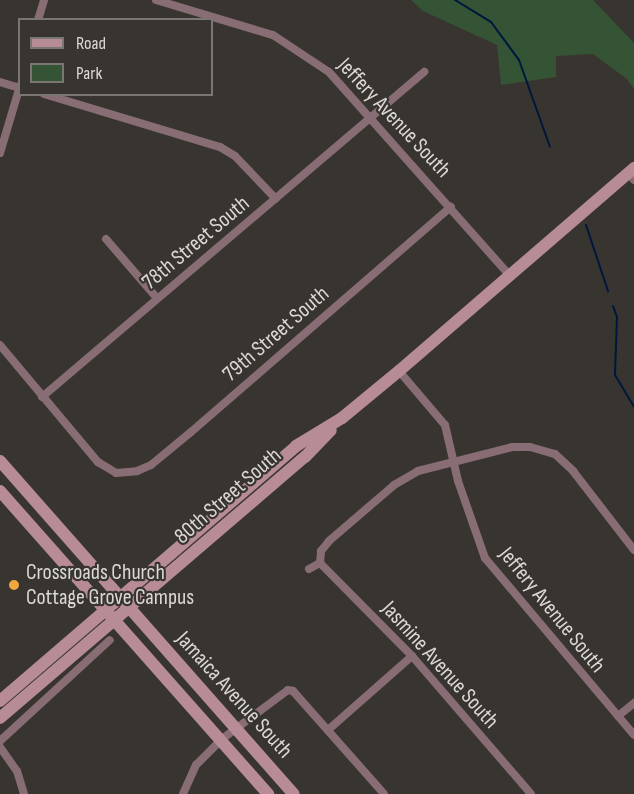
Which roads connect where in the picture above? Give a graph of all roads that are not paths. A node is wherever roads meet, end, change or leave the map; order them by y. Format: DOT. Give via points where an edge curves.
graph roads {
  1 [pos="44,0"];
  2 [pos="156,0"];
  3 [pos="185,4"];
  4 [pos="39,18"];
  5 [pos="424,72"];
  6 [pos="0,82"];
  7 [pos="18,87"];
  8 [pos="18,90"];
  9 [pos="51,96"];
  10 [pos="372,116"];
  11 [pos="0,153"];
  12 [pos="632,174"];
  13 [pos="276,199"];
  14 [pos="451,207"];
  15 [pos="106,239"];
  16 [pos="510,276"];
  17 [pos="157,298"];
  18 [pos="0,345"];
  19 [pos="399,371"];
  20 [pos="42,397"];
  21 [pos="342,418"];
  22 [pos="454,460"];
  23 [pos="0,462"];
  24 [pos="0,491"];
  25 [pos="634,550"];
  26 [pos="320,563"];
  27 [pos="309,568"];
  28 [pos="118,597"];
  29 [pos="106,608"];
  30 [pos="128,609"];
  31 [pos="117,620"];
  32 [pos="110,640"];
  33 [pos="412,656"];
  34 [pos="0,701"];
  35 [pos="634,703"];
  36 [pos="618,716"];
  37 [pos="0,718"];
  38 [pos="234,727"];
  39 [pos="328,730"];
  40 [pos="634,735"];
  41 [pos="222,740"];
  42 [pos="0,741"];
  43 [pos="0,747"];
  44 [pos="24,794"];
  45 [pos="183,794"];
  46 [pos="268,794"];
  47 [pos="294,794"];
  48 [pos="384,794"];
  49 [pos="531,794"];
  1 -- 4 [label="street"];
  2 -- 3 [label="street, Jeffery Avenue South"];
  3 -- 10 [label="street, Jeffery Avenue South" via="258,29 298,48 329,72"];
  5 -- 10 [label="street, 78th Street South"];
  6 -- 7 [label="street"];
  8 -- 11 [label="street"];
  9 -- 13 [label="street" via="220,147 235,156"];
  10 -- 13 [label="street, 78th Street South"];
  10 -- 14 [label="street, Jeffery Avenue South"];
  12 -- 16 [label="main road, 80th Street South"];
  13 -- 17 [label="street, 78th Street South"];
  14 -- 16 [label="street, Jeffery Avenue South"];
  14 -- 20 [label="street, 79th Street South" via="152,465 116,473 98,462"];
  15 -- 17 [label="street"];
  16 -- 19 [label="main road, 80th Street South"];
  17 -- 20 [label="street, 78th Street South"];
  18 -- 20 [label="street"];
  19 -- 21 [label="main road, 80th Street South"];
  19 -- 22 [label="street, Jeffery Avenue South" via="445,425"];
  21 -- 28 [label="main road, 80th Street South" via="296,446"];
  21 -- 30 [label="main road, 80th Street South" via="305,457"];
  22 -- 25 [label="street" via="512,447 555,454 573,471"];
  22 -- 26 [label="street" via="418,471 394,485 329,541 321,551"];
  22 -- 36 [label="street, Jeffery Avenue South" via="485,558"];
  23 -- 28 [label="main road, Jamaica Avenue South"];
  24 -- 29 [label="main road, Jamaica Avenue South"];
  26 -- 27 [label="street"];
  26 -- 33 [label="street, Jasmine Avenue South"];
  28 -- 29 [label="main road, 80th Street South"];
  28 -- 30 [label="main road, Jamaica Avenue South"];
  29 -- 31 [label="main road, Jamaica Avenue South"];
  29 -- 34 [label="main road, 80th Street South"];
  30 -- 31 [label="main road, 80th Street South"];
  30 -- 38 [label="main road, Jamaica Avenue South"];
  31 -- 37 [label="main road, 80th Street South"];
  31 -- 41 [label="main road, Jamaica Avenue South"];
  32 -- 42 [label="street"];
  33 -- 39 [label="street"];
  33 -- 49 [label="street, Jasmine Avenue South"];
  35 -- 36 [label="street"];
  36 -- 40 [label="street, Jeffery Avenue South"];
  38 -- 39 [label="street" via="288,690"];
  38 -- 41 [label="street"];
  38 -- 47 [label="main road, Jamaica Avenue South"];
  39 -- 48 [label="street"];
  41 -- 45 [label="street" via="196,765"];
  41 -- 46 [label="main road, Jamaica Avenue South"];
  43 -- 44 [label="street" via="17,771"];
}
